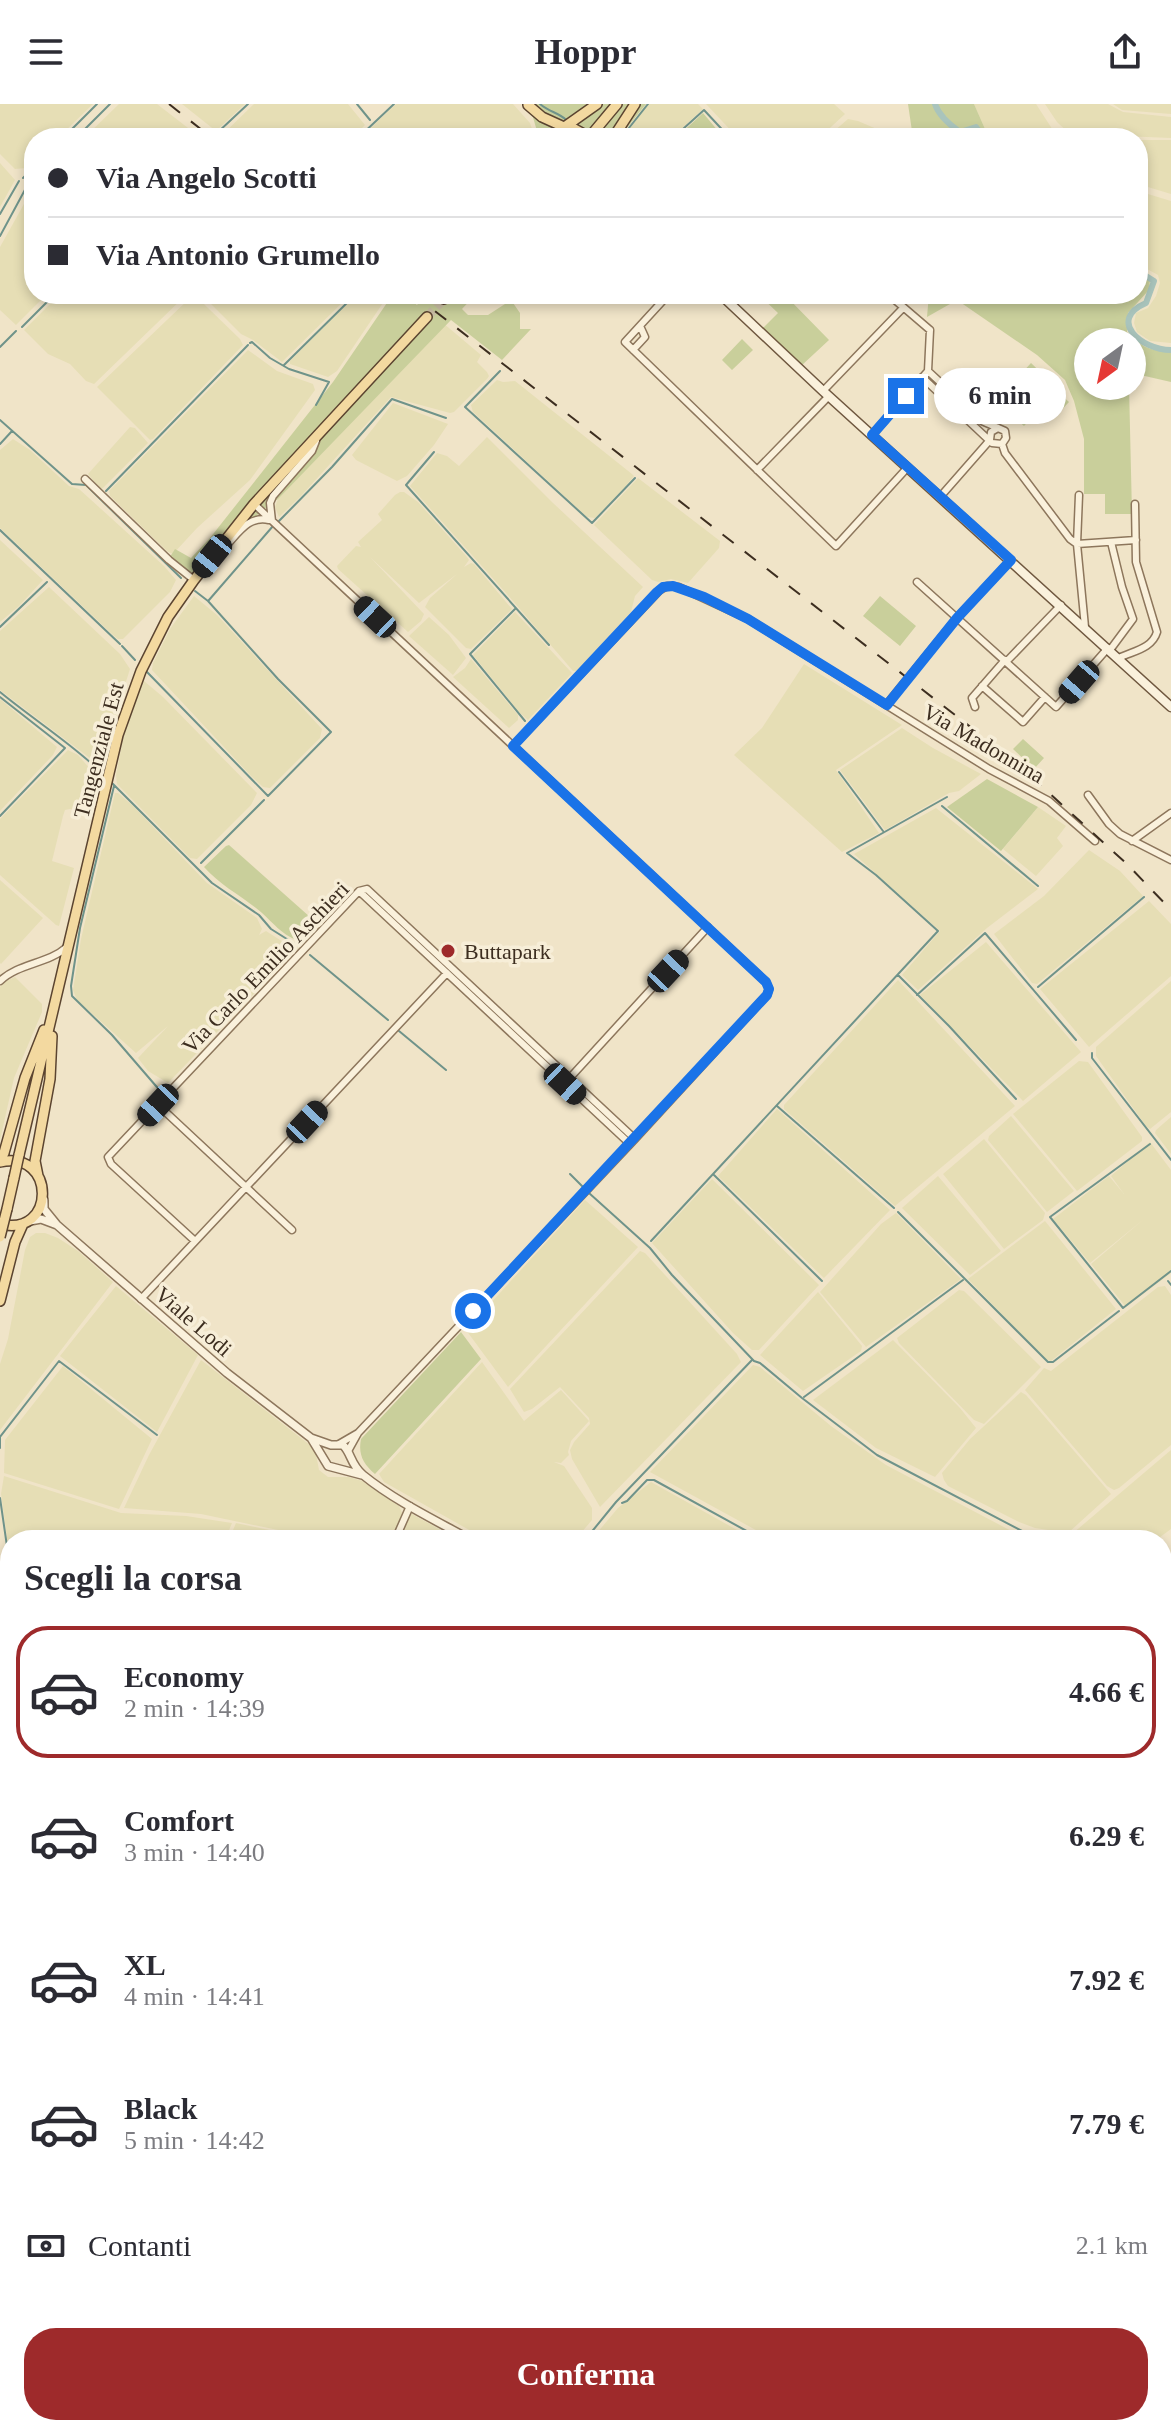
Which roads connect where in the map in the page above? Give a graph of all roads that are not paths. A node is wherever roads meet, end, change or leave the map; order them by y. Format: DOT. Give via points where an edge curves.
graph roads {
  1 [pos="527,104"];
  2 [pos="597,104"];
  3 [pos="617,104"];
  4 [pos="635,104"];
  5 [pos="567,126"];
  6 [pos="544,128"];
  7 [pos="564,128"];
  8 [pos="572,128"];
  9 [pos="598,128"];
  10 [pos="619,128"];
  11 [pos="660,304"];
  12 [pos="731,304"];
  13 [pos="899,304"];
  14 [pos="903,308"];
  15 [pos="427,317"];
  16 [pos="937,322"];
  17 [pos="640,326"];
  18 [pos="930,330"];
  19 [pos="633,350"];
  20 [pos="928,371"];
  21 [pos="922,377"];
  22 [pos="826,394"];
  23 [pos="998,428"];
  24 [pos="872,435"];
  25 [pos="318,437"];
  26 [pos="990,440"];
  27 [pos="1002,444"];
  28 [pos="908,467"];
  29 [pos="757,470"];
  30 [pos="85,479"];
  31 [pos="1079,495"];
  32 [pos="940,497"];
  33 [pos="254,504"];
  34 [pos="1135,504"];
  35 [pos="272,521"];
  36 [pos="1136,540"];
  37 [pos="1111,542"];
  38 [pos="1077,544"];
  39 [pos="212,556"];
  40 [pos="1011,560"];
  41 [pos="194,580"];
  42 [pos="917,582"];
  43 [pos="1061,605"];
  44 [pos="957,618"];
  45 [pos="1085,627"];
  46 [pos="1109,649"];
  47 [pos="1119,658"];
  48 [pos="1006,660"];
  49 [pos="982,686"];
  50 [pos="1045,697"];
  51 [pos="886,705"];
  52 [pos="975,707"];
  53 [pos="1171,707"];
  54 [pos="513,746"];
  55 [pos="1088,795"];
  56 [pos="1171,813"];
  57 [pos="1095,841"];
  58 [pos="1132,841"];
  59 [pos="1171,860"];
  60 [pos="359,891"];
  61 [pos="708,927"];
  62 [pos="69,945"];
  63 [pos="52,958"];
  64 [pos="64,965"];
  65 [pos="447,973"];
  66 [pos="0,981"];
  67 [pos="52,1017"];
  68 [pos="567,1081"];
  69 [pos="158,1105"];
  70 [pos="632,1142"];
  71 [pos="0,1161"];
  72 [pos="38,1176"];
  73 [pos="246,1187"];
  74 [pos="44,1193"];
  75 [pos="26,1222"];
  76 [pos="0,1224"];
  77 [pos="57,1225"];
  78 [pos="292,1230"];
  79 [pos="0,1237"];
  80 [pos="195,1241"];
  81 [pos="141,1299"];
  82 [pos="0,1301"];
  83 [pos="358,1433"];
  84 [pos="311,1438"];
  85 [pos="335,1444"];
  86 [pos="349,1455"];
  87 [pos="324,1458"];
  88 [pos="340,1468"];
  89 [pos="362,1475"];
  90 [pos="410,1506"];
  91 [pos="399,1530"];
  92 [pos="453,1530"];
  1 -- 5 [label="main road" via="542,117"];
  1 -- 6 [label="main road"];
  2 -- 5 [label="main road"];
  3 -- 9 [label="main road"];
  4 -- 10 [label="main road"];
  5 -- 7 [label="main road"];
  5 -- 8 [label="main road"];
  11 -- 17 [label="street"];
  12 -- 22 [label="main road"];
  13 -- 14 [label="street"];
  14 -- 18 [label="street"];
  14 -- 22 [label="street"];
  15 -- 25 [label="main road, Tangenziale Est"];
  16 -- 18 [label="street"];
  17 -- 19 [label="street" via="645,337"];
  17 -- 19 [label="street" via="625,342"];
  18 -- 20 [label="street"];
  19 -- 29 [label="street"];
  20 -- 21 [label="street"];
  20 -- 23 [label="street" via="982,421"];
  21 -- 24 [label="street"];
  21 -- 26 [label="street"];
  22 -- 24 [label="main road"];
  22 -- 29 [label="street"];
  23 -- 26 [label="street"];
  23 -- 27 [label="street" via="1006,435"];
  24 -- 28 [label="main road"];
  25 -- 33 [label="main road, Tangenziale Est"];
  25 -- 35 [label="street" via="273,496"];
  26 -- 27 [label="street"];
  26 -- 32 [label="street"];
  27 -- 38 [label="street"];
  28 -- 29 [label="street" via="836,546"];
  28 -- 32 [label="main road"];
  30 -- 41 [label="street"];
  31 -- 38 [label="street"];
  32 -- 40 [label="main road"];
  33 -- 35 [label="street"];
  33 -- 39 [label="main road, Tangenziale Est"];
  34 -- 36 [label="street"];
  35 -- 39 [label="street" via="248,522"];
  35 -- 54 [label="street"];
  36 -- 37 [label="street"];
  36 -- 47 [label="street" via="1136,562 1157,632 1147,646"];
  37 -- 38 [label="street"];
  37 -- 46 [label="street" via="1133,619"];
  38 -- 45 [label="street"];
  39 -- 41 [label="main road, Tangenziale Est"];
  40 -- 43 [label="main road"];
  40 -- 44 [label="street"];
  41 -- 62 [label="main road, Tangenziale Est" via="168,617 133,689"];
  42 -- 44 [label="street"];
  43 -- 45 [label="main road"];
  43 -- 48 [label="street"];
  44 -- 48 [label="street"];
  44 -- 51 [label="street"];
  45 -- 46 [label="main road"];
  46 -- 47 [label="main road"];
  46 -- 50 [label="street" via="1056,707"];
  47 -- 53 [label="main road"];
  48 -- 49 [label="street"];
  48 -- 50 [label="street"];
  49 -- 50 [label="street" via="1023,722"];
  49 -- 52 [label="street" via="972,698"];
  51 -- 54 [label="street, Via Madonnina" via="748,619 667,586"];
  51 -- 57 [label="street, Via Madonnina" via="1049,801"];
  54 -- 61 [label="street"];
  55 -- 58 [label="street" via="1109,824"];
  56 -- 58 [label="street"];
  58 -- 59 [label="street"];
  60 -- 65 [label="street"];
  60 -- 68 [label="street, Via Carlo Emilio Aschieri" via="367,889"];
  60 -- 69 [label="street, Via Carlo Emilio Aschieri"];
  61 -- 68 [label="street"];
  61 -- 70 [label="street" via="766,982 767,995"];
  62 -- 63 [label="street"];
  62 -- 64 [label="main road, Tangenziale Est"];
  63 -- 64 [label="street"];
  63 -- 66 [label="street"];
  64 -- 67 [label="main road, Tangenziale Est"];
  65 -- 68 [label="street"];
  65 -- 73 [label="street"];
  67 -- 71 [label="main road" via="25,1078"];
  67 -- 72 [label="main road" via="50,1079 35,1161"];
  67 -- 79 [label="main road, Tangenziale Est, bridge"];
  68 -- 70 [label="street"];
  69 -- 73 [label="street"];
  69 -- 80 [label="street, Via Carlo Emilio Aschieri" via="108,1157"];
  70 -- 83 [label="street"];
  71 -- 72 [label="main road" via="20,1162"];
  72 -- 74 [label="main road"];
  73 -- 78 [label="street"];
  73 -- 80 [label="street"];
  74 -- 75 [label="main road" via="39,1209"];
  74 -- 77 [label="street, Viale Lodi" via="44,1209"];
  75 -- 76 [label="main road"];
  75 -- 77 [label="street" via="41,1219"];
  75 -- 82 [label="main road" via="15,1242"];
  77 -- 81 [label="street, Viale Lodi"];
  80 -- 81 [label="street"];
  81 -- 84 [label="street, Viale Lodi"];
  83 -- 85 [label="street"];
  83 -- 86 [label="street"];
  84 -- 85 [label="street, Viale Lodi"];
  84 -- 87 [label="street, Viale Lodi"];
  85 -- 86 [label="street"];
  85 -- 87 [label="street" via="325,1450"];
  86 -- 88 [label="street"];
  86 -- 89 [label="street"];
  87 -- 88 [label="street" via="328,1466"];
  88 -- 89 [label="street"];
  89 -- 90 [label="street"];
  90 -- 91 [label="street"];
  90 -- 92 [label="street"];
}
